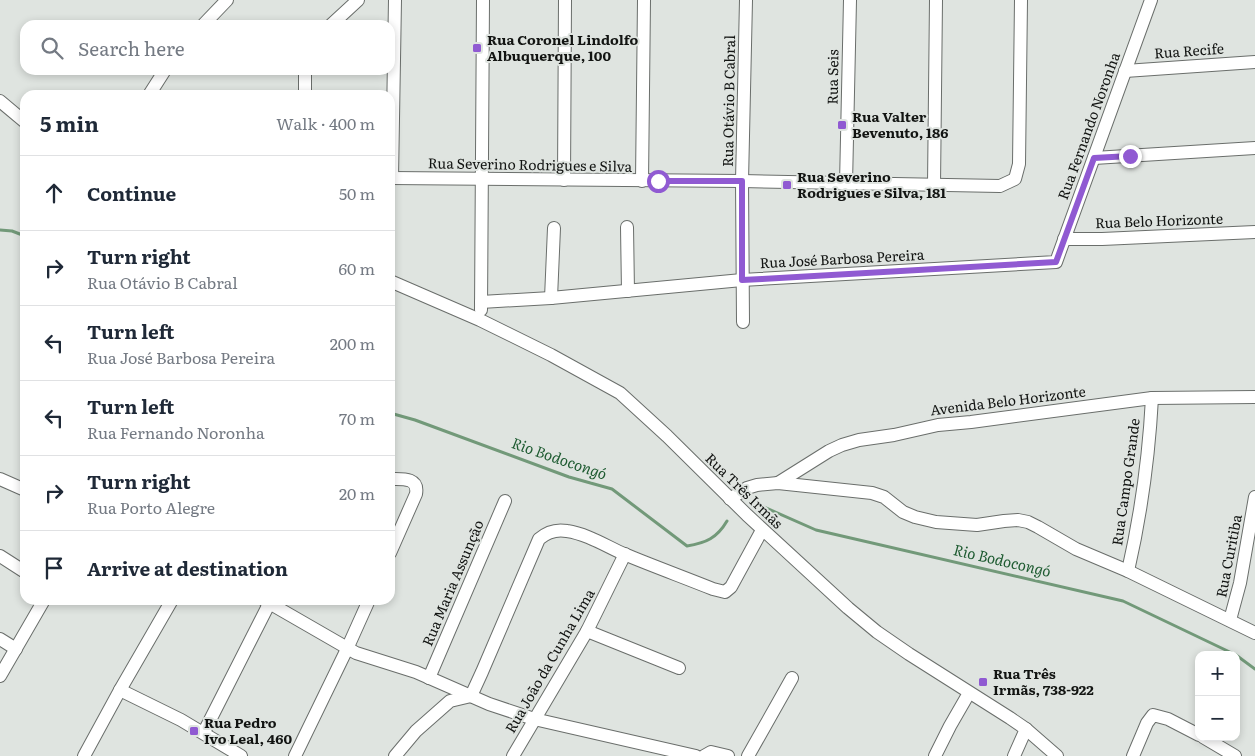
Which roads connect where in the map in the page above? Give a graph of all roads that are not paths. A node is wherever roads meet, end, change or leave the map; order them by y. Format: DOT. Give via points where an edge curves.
graph roads {
  1 [pos="227,0"];
  2 [pos="358,0"];
  3 [pos="395,0"];
  4 [pos="483,0"];
  5 [pos="565,0"];
  6 [pos="644,0"];
  7 [pos="746,0"];
  8 [pos="850,0"];
  9 [pos="936,0"];
  10 [pos="1021,0"];
  11 [pos="1151,0"];
  12 [pos="208,20"];
  13 [pos="336,20"];
  14 [pos="395,20"];
  15 [pos="1255,62"];
  16 [pos="1125,71"];
  17 [pos="162,75"];
  18 [pos="305,75"];
  19 [pos="393,75"];
  20 [pos="152,90"];
  21 [pos="304,90"];
  22 [pos="393,90"];
  23 [pos="0,101"];
  24 [pos="20,118"];
  25 [pos="1255,148"];
  26 [pos="1094,158"];
  27 [pos="395,178"];
  28 [pos="481,180"];
  29 [pos="564,180"];
  30 [pos="642,181"];
  31 [pos="742,181"];
  32 [pos="846,184"];
  33 [pos="934,186"];
  34 [pos="627,227"];
  35 [pos="554,228"];
  36 [pos="1255,232"];
  37 [pos="1064,239"];
  38 [pos="1056,262"];
  39 [pos="742,280"];
  40 [pos="395,283"];
  41 [pos="628,291"];
  42 [pos="551,298"];
  43 [pos="481,302"];
  44 [pos="480,320"];
  45 [pos="743,322"];
  46 [pos="1255,397"];
  47 [pos="1152,398"];
  48 [pos="0,479"];
  49 [pos="395,479"];
  50 [pos="778,483"];
  51 [pos="20,488"];
  52 [pos="1255,497"];
  53 [pos="505,500"];
  54 [pos="731,500"];
  55 [pos="762,530"];
  56 [pos="395,542"];
  57 [pos="625,554"];
  58 [pos="0,556"];
  59 [pos="20,569"];
  60 [pos="1128,570"];
  61 [pos="41,605"];
  62 [pos="169,605"];
  63 [pos="266,605"];
  64 [pos="275,605"];
  65 [pos="367,605"];
  66 [pos="1230,620"];
  67 [pos="587,631"];
  68 [pos="1255,634"];
  69 [pos="0,639"];
  70 [pos="16,649"];
  71 [pos="347,649"];
  72 [pos="679,668"];
  73 [pos="0,676"];
  74 [pos="429,678"];
  75 [pos="792,678"];
  76 [pos="120,690"];
  77 [pos="969,693"];
  78 [pos="471,696"];
  79 [pos="534,719"];
  80 [pos="1026,729"];
  81 [pos="204,732"];
  82 [pos="1195,733"];
  83 [pos="1210,741"];
  84 [pos="84,756"];
  85 [pos="241,756"];
  86 [pos="294,756"];
  87 [pos="395,756"];
  88 [pos="513,756"];
  89 [pos="696,756"];
  90 [pos="704,756"];
  91 [pos="728,756"];
  92 [pos="748,756"];
  93 [pos="935,756"];
  94 [pos="1014,756"];
  95 [pos="1057,756"];
  96 [pos="1133,756"];
  97 [pos="1235,756"];
  1 -- 12 [label="street"];
  2 -- 13 [label="street"];
  3 -- 14 [label="street"];
  4 -- 28 [label="street"];
  5 -- 29 [label="street"];
  6 -- 30 [label="street"];
  7 -- 31 [label="street, Rua Otávio B Cabral"];
  8 -- 32 [label="street, Rua Seis"];
  9 -- 33 [label="street"];
  10 -- 33 [label="street, Rua Severino Rodrigues e Silva" via="1019,164 1015,179 1000,186"];
  11 -- 16 [label="street, Rua Fernando Noronha"];
  15 -- 16 [label="street, Rua Recife"];
  16 -- 26 [label="street, Rua Fernando Noronha"];
  17 -- 20 [label="street"];
  18 -- 21 [label="street"];
  19 -- 22 [label="street"];
  23 -- 24 [label="street"];
  25 -- 26 [label="street"];
  26 -- 37 [label="street, Rua Fernando Noronha"];
  27 -- 28 [label="street, Rua Severino Rodrigues e Silva"];
  28 -- 29 [label="street, Rua Severino Rodrigues e Silva"];
  28 -- 43 [label="street"];
  29 -- 30 [label="street, Rua Severino Rodrigues e Silva"];
  30 -- 31 [label="street, Rua Severino Rodrigues e Silva"];
  31 -- 32 [label="street, Rua Severino Rodrigues e Silva"];
  31 -- 39 [label="street, Rua Otávio B Cabral"];
  32 -- 33 [label="street, Rua Severino Rodrigues e Silva"];
  34 -- 41 [label="street"];
  35 -- 42 [label="street"];
  36 -- 37 [label="street, Rua Belo Horizonte"];
  37 -- 38 [label="street, Rua Fernando Noronha"];
  38 -- 39 [label="street, Rua José Barbosa Pereira"];
  39 -- 41 [label="street, Rua José Barbosa Pereira"];
  39 -- 45 [label="street, Rua Otávio B Cabral"];
  40 -- 44 [label="street, Rua Três Irmãs"];
  41 -- 42 [label="street, Rua José Barbosa Pereira"];
  42 -- 43 [label="street, Rua José Barbosa Pereira"];
  43 -- 44 [label="street"];
  44 -- 54 [label="street, Rua Três Irmãs" via="620,393"];
  46 -- 47 [label="street, Avenida Belo Horizonte"];
  47 -- 50 [label="street, Avenida Belo Horizonte" via="938,425 859,440 828,451"];
  47 -- 60 [label="street, Rua Campo Grande" via="1139,515"];
  48 -- 51 [label="street"];
  49 -- 56 [label="street" via="416,484 416,494"];
  50 -- 54 [label="street" via="747,488"];
  50 -- 60 [label="street" via="872,493 884,497 903,512 936,522 977,525 1004,520 1028,522 1076,549"];
  52 -- 66 [label="street, Rua Curitiba"];
  53 -- 74 [label="street, Rua Maria Assunção"];
  54 -- 55 [label="street, Rua Três Irmãs"];
  55 -- 57 [label="street" via="731,587 725,592"];
  55 -- 77 [label="street, Rua Três Irmãs" via="877,632"];
  57 -- 67 [label="street, Rua João da Cunha Lima"];
  57 -- 78 [label="street" via="566,530 546,533 539,539"];
  58 -- 59 [label="street"];
  60 -- 66 [label="street"];
  61 -- 70 [label="street"];
  62 -- 76 [label="street"];
  63 -- 81 [label="street"];
  64 -- 71 [label="street"];
  65 -- 71 [label="street"];
  66 -- 68 [label="street"];
  67 -- 72 [label="street"];
  67 -- 79 [label="street, Rua João da Cunha Lima"];
  69 -- 70 [label="street"];
  70 -- 73 [label="street"];
  71 -- 74 [label="street"];
  71 -- 86 [label="street"];
  74 -- 78 [label="street"];
  75 -- 92 [label="street"];
  76 -- 81 [label="street"];
  76 -- 84 [label="street"];
  77 -- 80 [label="street, Rua Três Irmãs"];
  77 -- 93 [label="street"];
  78 -- 79 [label="street"];
  78 -- 87 [label="street" via="450,701 416,731"];
  79 -- 88 [label="street, Rua João da Cunha Lima"];
  79 -- 89 [label="street"];
  80 -- 94 [label="street"];
  80 -- 95 [label="street, Rua Três Irmãs"];
  81 -- 85 [label="street"];
  82 -- 96 [label="street" via="1153,715"];
  83 -- 97 [label="street"];
  90 -- 91 [label="street" via="711,752"];
}
